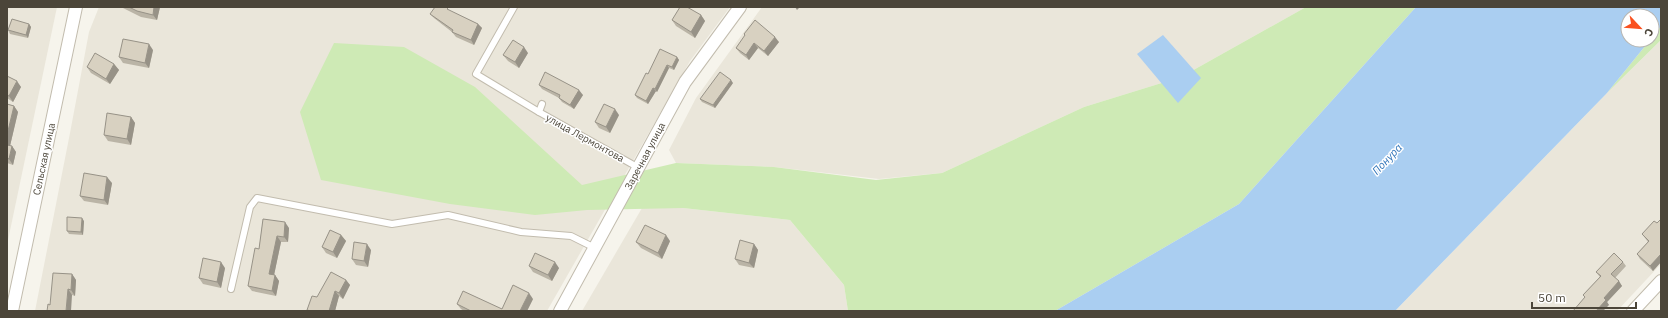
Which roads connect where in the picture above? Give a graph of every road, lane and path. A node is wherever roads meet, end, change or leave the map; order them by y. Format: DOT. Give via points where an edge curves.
graph roads {
  1 [pos="76,7"];
  2 [pos="514,7"];
  3 [pos="740,7"];
  4 [pos="542,104"];
  5 [pos="539,112"];
  6 [pos="639,168"];
  7 [pos="595,248"];
  8 [pos="1661,281"];
  9 [pos="231,289"];
  10 [pos="12,311"];
  11 [pos="560,311"];
  12 [pos="1633,311"];
  1 -- 10 [label="street, Сельская улица"];
  2 -- 5 [label="lane" via="476,74"];
  3 -- 6 [label="street, Заречная улица" via="685,82"];
  4 -- 5 [label="lane, улица Лермонтова"];
  5 -- 6 [label="lane, улица Лермонтова"];
  6 -- 7 [label="street, Заречная улица"];
  7 -- 9 [label="lane" via="571,236 522,232 448,215 392,224 257,198 250,207"];
  7 -- 11 [label="street, Заречная улица"];
  8 -- 12 [label="street"];
}
